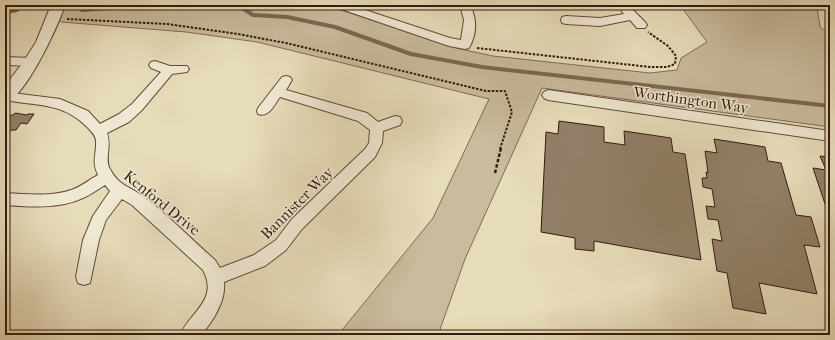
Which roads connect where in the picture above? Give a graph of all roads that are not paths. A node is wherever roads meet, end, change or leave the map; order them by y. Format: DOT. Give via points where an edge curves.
graph roads {
  1 [pos="339,5"];
  2 [pos="466,5"];
  3 [pos="352,7"];
  4 [pos="628,10"];
  5 [pos="57,11"];
  6 [pos="566,20"];
  7 [pos="641,24"];
  8 [pos="465,45"];
  9 [pos="478,48"];
  10 [pos="5,61"];
  11 [pos="32,62"];
  12 [pos="155,65"];
  13 [pos="183,69"];
  14 [pos="169,70"];
  15 [pos="286,80"];
  16 [pos="278,92"];
  17 [pos="548,95"];
  18 [pos="6,96"];
  19 [pos="263,111"];
  20 [pos="395,121"];
  21 [pos="376,128"];
  22 [pos="99,131"];
  23 [pos="830,136"];
  24 [pos="107,177"];
  25 [pos="120,190"];
  26 [pos="5,199"];
  27 [pos="84,277"];
  28 [pos="216,277"];
  29 [pos="189,335"];
  1 -- 3 [label="street"];
  2 -- 8 [label="street" via="470,29"];
  3 -- 8 [label="street" via="449,42"];
  4 -- 6 [label="street" via="609,21 588,17"];
  4 -- 7 [label="street"];
  5 -- 11 [label="street" via="44,43"];
  8 -- 9 [label="street"];
  10 -- 11 [label="street"];
  11 -- 18 [label="street"];
  12 -- 14 [label="street"];
  13 -- 14 [label="street"];
  14 -- 22 [label="street" via="137,107 124,118"];
  15 -- 16 [label="street"];
  16 -- 19 [label="street"];
  16 -- 21 [label="street" via="362,117"];
  17 -- 23 [label="street, Worthington Way"];
  18 -- 22 [label="street" via="56,102 83,115"];
  20 -- 21 [label="street"];
  21 -- 28 [label="street, Bannister Way" via="377,140 373,150 297,224 281,245 259,261"];
  22 -- 24 [label="street, Kenford Drive" via="103,141 102,168"];
  24 -- 25 [label="street, Kenford Drive" via="112,185"];
  24 -- 26 [label="street" via="76,194 65,197"];
  25 -- 27 [label="street" via="100,216 91,240"];
  25 -- 28 [label="street, Kenford Drive" via="138,200 185,242 209,265"];
  28 -- 29 [label="street" via="212,305"];
}
